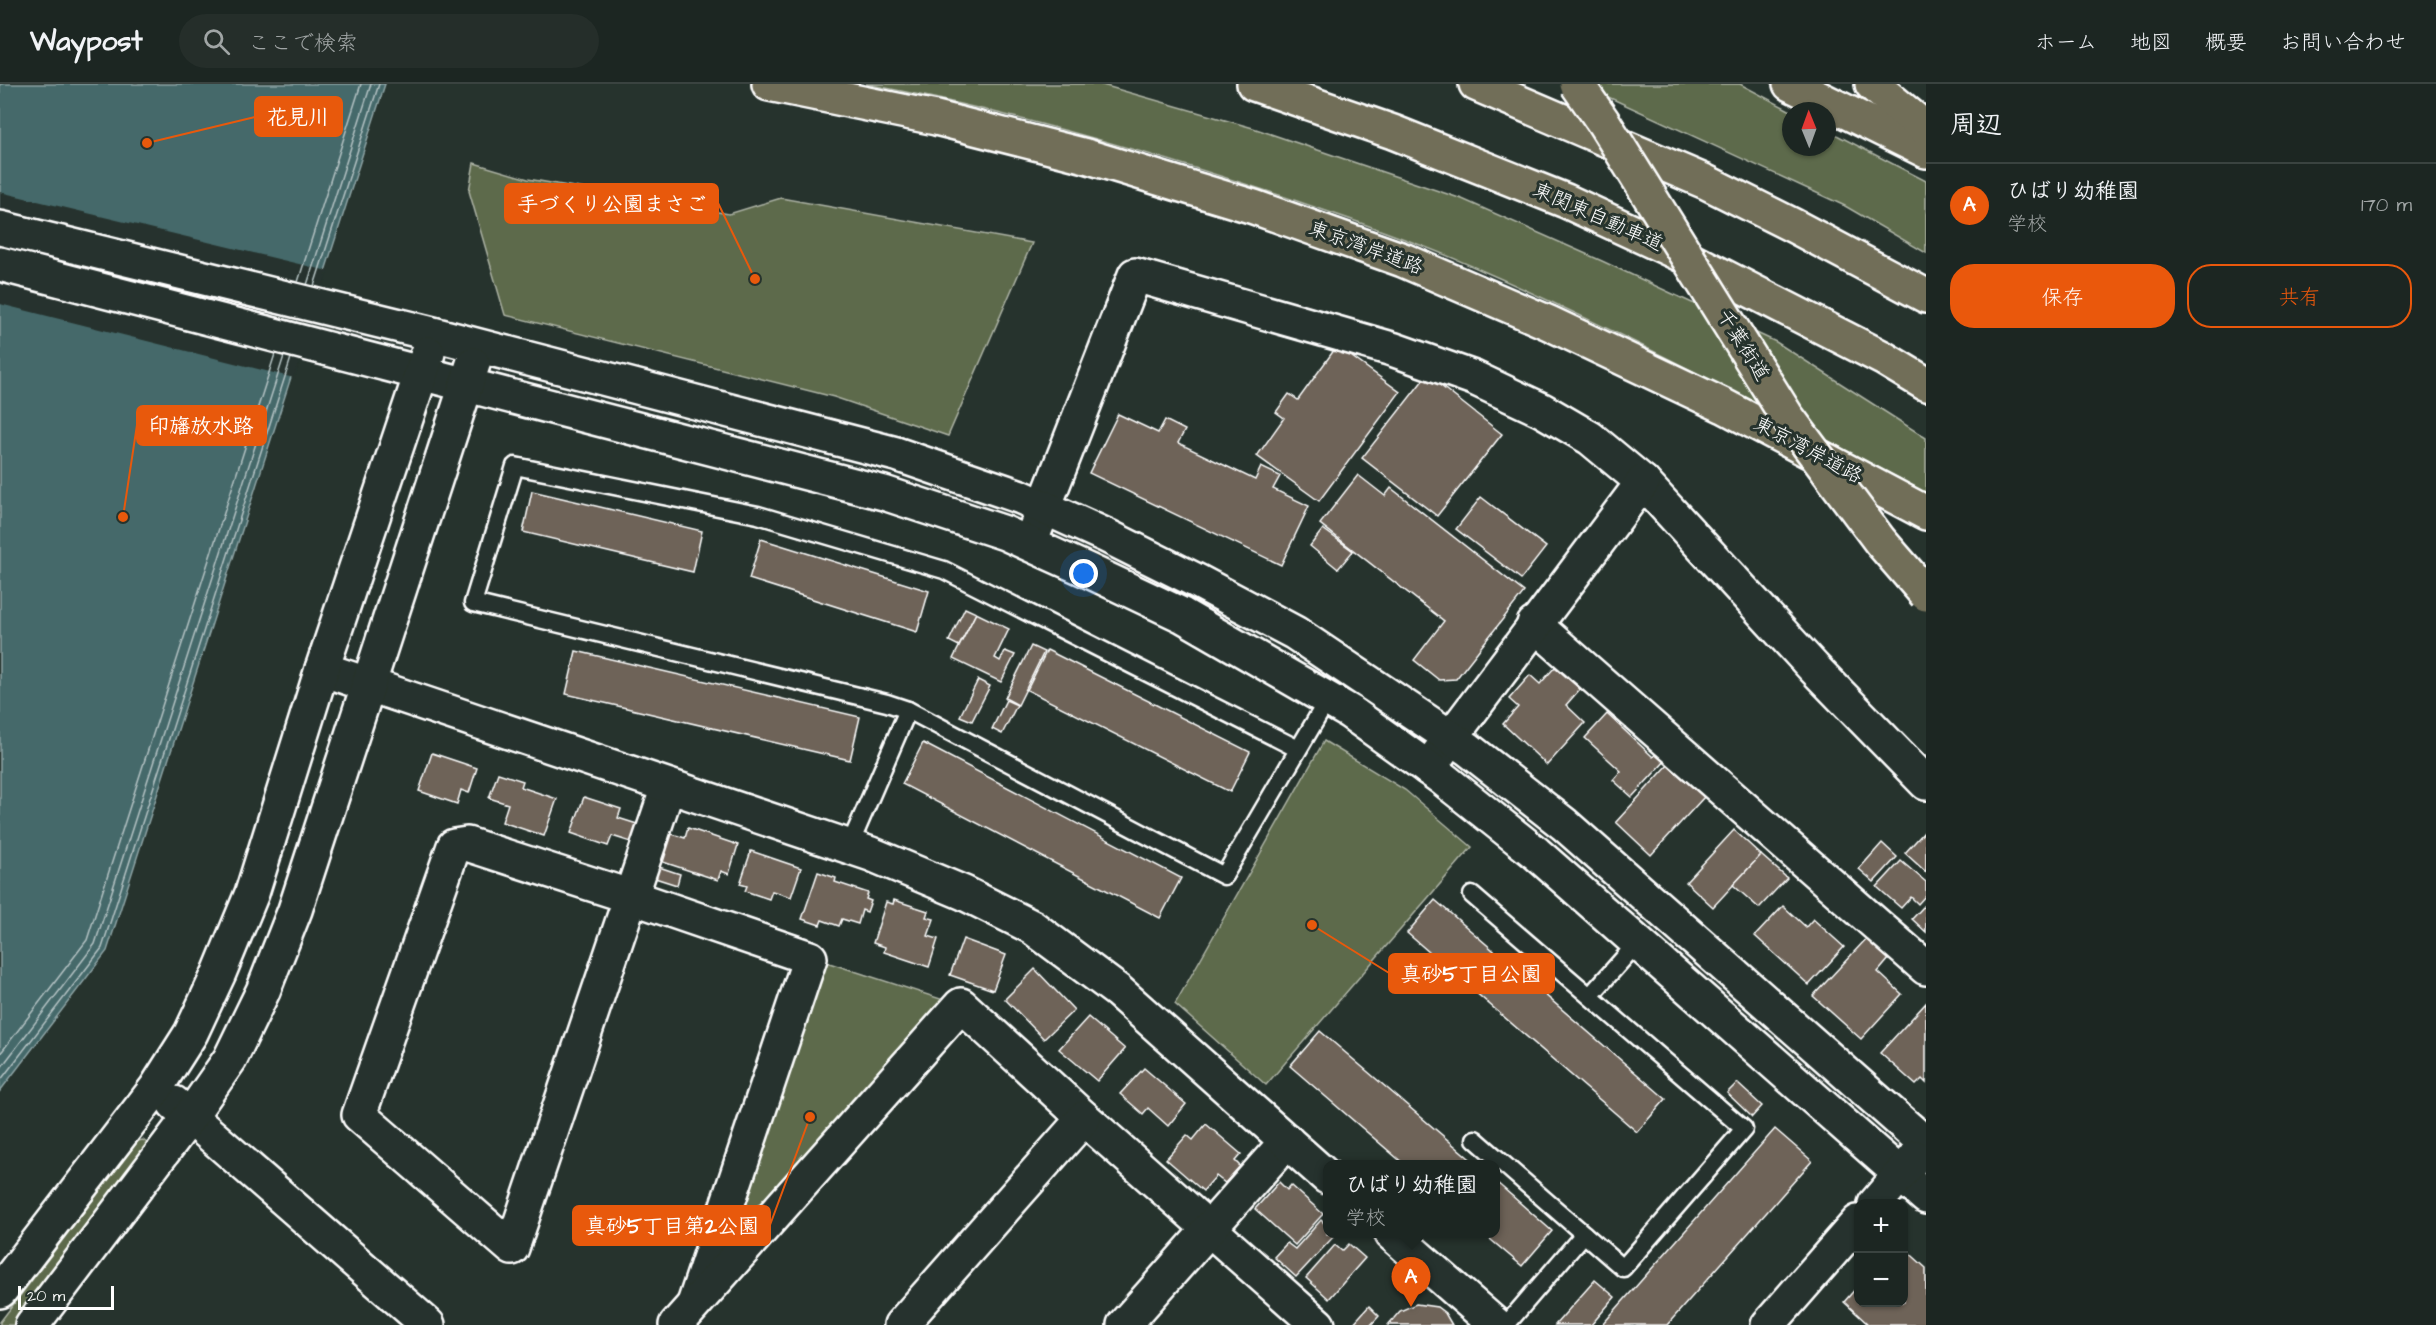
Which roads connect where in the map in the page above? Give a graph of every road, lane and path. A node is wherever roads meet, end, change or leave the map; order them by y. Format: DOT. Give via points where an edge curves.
graph roads {
  1 [pos="769,84"];
  2 [pos="1254,84"];
  3 [pos="1476,84"];
  4 [pos="1577,84"];
  5 [pos="1790,84"];
  6 [pos="1872,84"];
  7 [pos="1926,129"];
  8 [pos="1926,151"];
  9 [pos="0,228"];
  10 [pos="0,264"];
  11 [pos="1926,296"];
  12 [pos="433,334"];
  13 [pos="478,345"];
  14 [pos="423,372"];
  15 [pos="1926,384"];
  16 [pos="467,385"];
  17 [pos="1643,482"];
  18 [pos="1045,507"];
  19 [pos="1926,513"];
  20 [pos="1030,543"];
  21 [pos="1926,594"];
  22 [pos="1534,624"];
  23 [pos="322,669"];
  24 [pos="368,684"];
  25 [pos="1328,699"];
  26 [pos="908,710"];
  27 [pos="1451,737"];
  28 [pos="1298,749"];
  29 [pos="1428,768"];
  30 [pos="1926,783"];
  31 [pos="668,787"];
  32 [pos="849,847"];
  33 [pos="1472,895"];
  34 [pos="632,897"];
  35 [pos="1638,942"];
  36 [pos="1926,968"];
  37 [pos="1590,996"];
  38 [pos="156,1088"];
  39 [pos="190,1115"];
  40 [pos="1084,1118"];
  41 [pos="1475,1139"];
  42 [pos="1287,1141"];
  43 [pos="1926,1145"];
  44 [pos="1499,1160"];
  45 [pos="1500,1161"];
  46 [pos="1323,1173"];
  47 [pos="1901,1174"];
  48 [pos="1926,1197"];
  49 [pos="1879,1199"];
  50 [pos="1854,1227"];
  51 [pos="1209,1229"];
  52 [pos="1584,1234"];
  53 [pos="1398,1238"];
  54 [pos="0,1291"];
  55 [pos="685,1315"];
  56 [pos="32,1325"];
  57 [pos="428,1325"];
  58 [pos="901,1325"];
  59 [pos="1124,1325"];
  60 [pos="1318,1325"];
  61 [pos="1496,1325"];
  62 [pos="1506,1325"];
  63 [pos="1768,1325"];
  1 -- 19 [label="highway, 東京湾岸道路" via="936,118 1086,156 1254,207 1403,260 1549,323 1724,406"];
  2 -- 15 [label="highway, 東関東自動車道" via="1393,132 1566,201 1680,254"];
  3 -- 11 [label="highway" via="1706,182"];
  4 -- 21 [label="highway, 千葉街道, bridge" via="1786,415 1880,541"];
  5 -- 8 [label="highway"];
  6 -- 7 [label="highway"];
  9 -- 12 [label="street"];
  10 -- 14 [label="street"];
  12 -- 13 [label="street"];
  12 -- 14 [label="street"];
  13 -- 16 [label="street"];
  13 -- 18 [label="street" via="896,454"];
  14 -- 16 [label="street"];
  14 -- 23 [label="street"];
  16 -- 20 [label="street" via="884,493"];
  16 -- 24 [label="street"];
  17 -- 18 [label="street" via="1590,438 1474,378 1322,327 1135,275"];
  17 -- 22 [label="street"];
  17 -- 30 [label="street"];
  18 -- 20 [label="street"];
  18 -- 27 [label="street" via="1295,633"];
  20 -- 25 [label="street" via="1182,615"];
  22 -- 27 [label="street"];
  22 -- 36 [label="street"];
  23 -- 24 [label="street"];
  23 -- 38 [label="street" via="252,893 191,1033"];
  24 -- 31 [label="street"];
  24 -- 39 [label="street" via="295,910 262,991 230,1059"];
  25 -- 28 [label="lane"];
  25 -- 29 [label="street"];
  26 -- 28 [label="lane" via="1224,876"];
  26 -- 28 [label="lane" via="473,603 515,466 758,515 944,570"];
  26 -- 32 [label="lane"];
  27 -- 29 [label="street"];
  27 -- 43 [label="street" via="1564,824"];
  29 -- 35 [label="street" via="1536,853"];
  31 -- 32 [label="street"];
  31 -- 34 [label="street"];
  32 -- 42 [label="street" via="964,892 1032,927 1118,991"];
  33 -- 37 [label="lane"];
  34 -- 34 [label="street" via="467,844 454,846 359,1115 512,1248"];
  34 -- 55 [label="street" via="810,958"];
  35 -- 37 [label="lane"];
  35 -- 47 [label="street"];
  37 -- 52 [label="lane" via="1744,1129 1623,1268"];
  38 -- 39 [label="street"];
  38 -- 54 [label="street"];
  39 -- 56 [label="street"];
  39 -- 57 [label="street"];
  40 -- 51 [label="street"];
  40 -- 55 [label="street" via="961,1005"];
  40 -- 58 [label="street"];
  41 -- 44 [label="lane"];
  42 -- 46 [label="street"];
  42 -- 51 [label="street"];
  43 -- 47 [label="street"];
  45 -- 52 [label="lane"];
  47 -- 48 [label="street"];
  47 -- 49 [label="street"];
  50 -- 63 [label="street"];
  51 -- 59 [label="street"];
  51 -- 60 [label="street"];
  52 -- 62 [label="lane"];
  53 -- 61 [label="street"];
}
